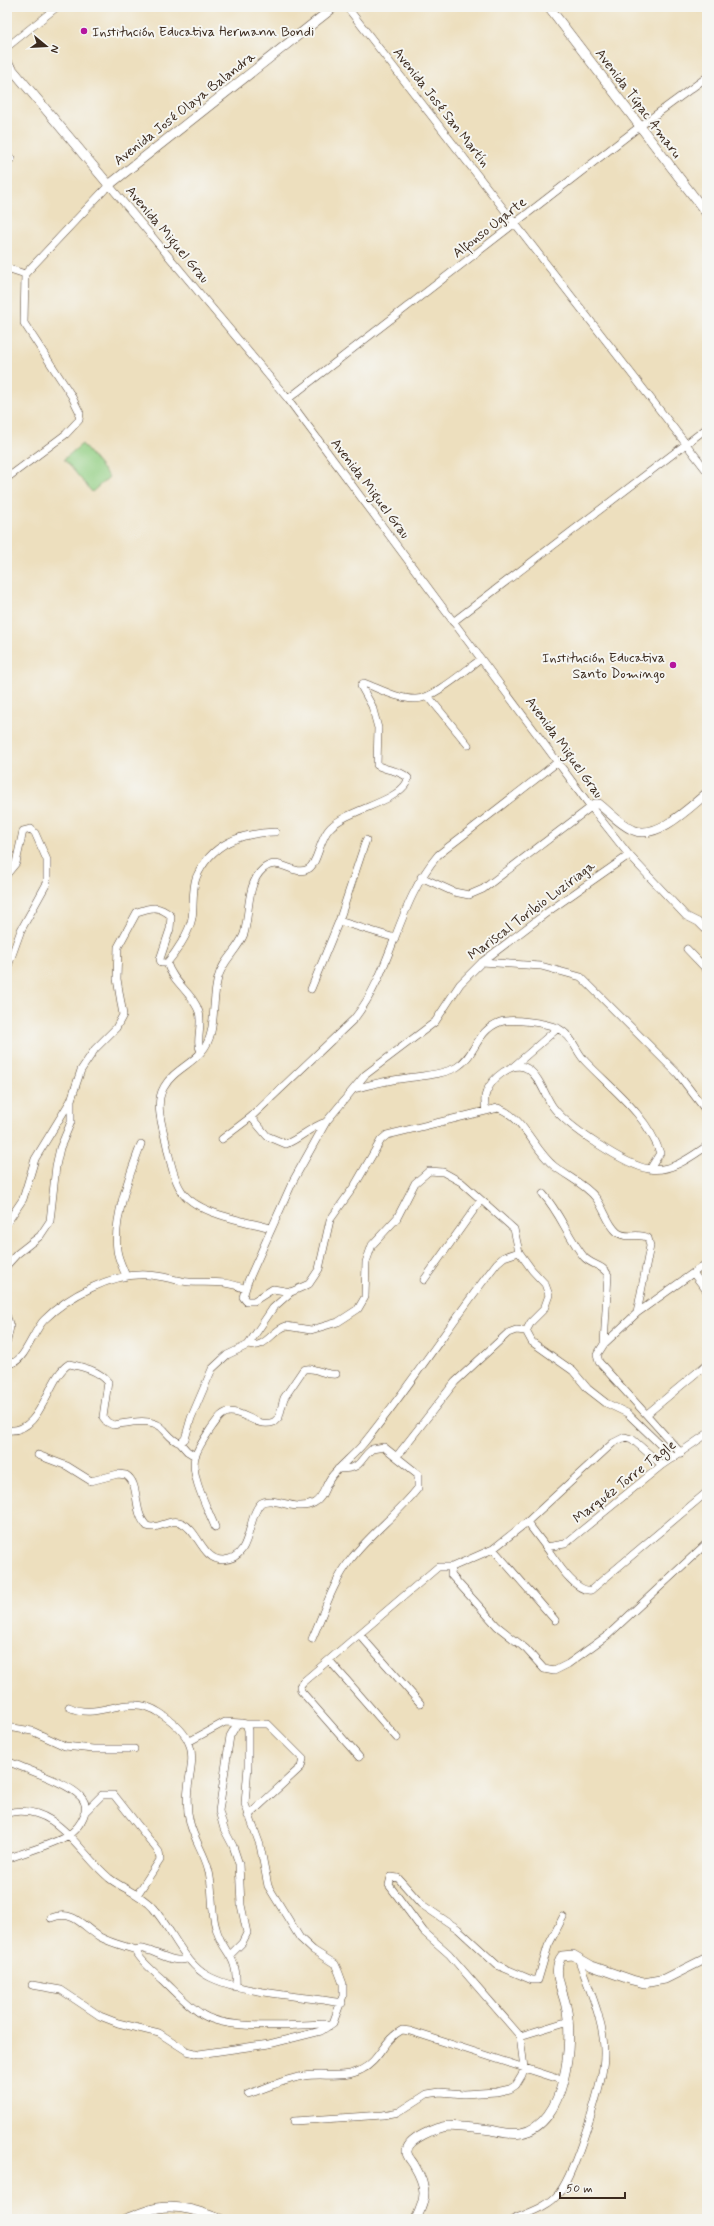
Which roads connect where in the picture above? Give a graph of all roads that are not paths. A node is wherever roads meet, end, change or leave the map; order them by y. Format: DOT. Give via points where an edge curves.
graph roads {
  1 [pos="57,7"];
  2 [pos="334,7"];
  3 [pos="347,7"];
  4 [pos="549,7"];
  5 [pos="7,47"];
  6 [pos="7,63"];
  7 [pos="707,77"];
  8 [pos="639,127"];
  9 [pos="109,185"];
  10 [pos="707,214"];
  11 [pos="516,223"];
  12 [pos="7,268"];
  13 [pos="25,274"];
  14 [pos="288,399"];
  15 [pos="707,428"];
  16 [pos="686,444"];
  17 [pos="707,471"];
  18 [pos="7,478"];
  19 [pos="453,622"];
  20 [pos="481,659"];
  21 [pos="428,696"];
  22 [pos="468,745"];
  23 [pos="559,761"];
  24 [pos="707,793"];
  25 [pos="591,807"];
  26 [pos="275,832"];
  27 [pos="366,840"];
  28 [pos="629,855"];
  29 [pos="7,874"];
  30 [pos="421,877"];
  31 [pos="339,921"];
  32 [pos="707,931"];
  33 [pos="395,938"];
  34 [pos="687,949"];
  35 [pos="482,962"];
  36 [pos="166,963"];
  37 [pos="7,969"];
  38 [pos="707,970"];
  39 [pos="311,990"];
  40 [pos="558,1028"];
  41 [pos="201,1052"];
  42 [pos="513,1067"];
  43 [pos="354,1089"];
  44 [pos="71,1100"];
  45 [pos="486,1111"];
  46 [pos="707,1112"];
  47 [pos="250,1117"];
  48 [pos="326,1122"];
  49 [pos="222,1139"];
  50 [pos="141,1144"];
  51 [pos="707,1146"];
  52 [pos="650,1169"];
  53 [pos="543,1194"];
  54 [pos="481,1200"];
  55 [pos="7,1223"];
  56 [pos="271,1228"];
  57 [pos="519,1252"];
  58 [pos="707,1263"];
  59 [pos="7,1265"];
  60 [pos="693,1273"];
  61 [pos="126,1276"];
  62 [pos="424,1280"];
  63 [pos="246,1290"];
  64 [pos="707,1291"];
  65 [pos="291,1292"];
  66 [pos="637,1313"];
  67 [pos="7,1317"];
  68 [pos="526,1331"];
  69 [pos="7,1341"];
  70 [pos="604,1344"];
  71 [pos="248,1345"];
  72 [pos="7,1361"];
  73 [pos="707,1364"];
  74 [pos="336,1374"];
  75 [pos="647,1414"];
  76 [pos="7,1430"];
  77 [pos="707,1434"];
  78 [pos="180,1443"];
  79 [pos="681,1453"];
  80 [pos="38,1455"];
  81 [pos="196,1456"];
  82 [pos="397,1456"];
  83 [pos="674,1458"];
  84 [pos="662,1465"];
  85 [pos="338,1469"];
  86 [pos="707,1492"];
  87 [pos="527,1522"];
  88 [pos="215,1527"];
  89 [pos="707,1543"];
  90 [pos="546,1547"];
  91 [pos="493,1549"];
  92 [pos="452,1567"];
  93 [pos="555,1620"];
  94 [pos="359,1634"];
  95 [pos="312,1639"];
  96 [pos="329,1660"];
  97 [pos="420,1703"];
  98 [pos="69,1707"];
  99 [pos="244,1723"];
  100 [pos="7,1727"];
  101 [pos="397,1738"];
  102 [pos="190,1741"];
  103 [pos="134,1749"];
  104 [pos="359,1757"];
  105 [pos="7,1761"];
  106 [pos="7,1813"];
  107 [pos="84,1813"];
  108 [pos="248,1816"];
  109 [pos="68,1835"];
  110 [pos="7,1859"];
  111 [pos="137,1895"];
  112 [pos="563,1917"];
  113 [pos="51,1918"];
  114 [pos="136,1950"];
  115 [pos="231,1954"];
  116 [pos="188,1958"];
  117 [pos="578,1958"];
  118 [pos="707,1958"];
  119 [pos="32,1985"];
  120 [pos="236,1987"];
  121 [pos="342,2003"];
  122 [pos="568,2021"];
  123 [pos="330,2026"];
  124 [pos="520,2036"];
  125 [pos="524,2068"];
  126 [pos="562,2080"];
  127 [pos="248,2094"];
  128 [pos="294,2121"];
  129 [pos="125,2219"];
  130 [pos="220,2219"];
  131 [pos="416,2219"];
  132 [pos="514,2219"];
  1 -- 5 [label="street"];
  2 -- 9 [label="street, Avenida José Olaya Balandra"];
  3 -- 11 [label="street, Avenida José San Martín"];
  4 -- 8 [label="street, Avenida Túpac Amaru"];
  6 -- 9 [label="street, Avenida Miguel Grau"];
  7 -- 8 [label="street, Alfonso Ugarte"];
  8 -- 10 [label="street, Avenida Túpac Amaru"];
  8 -- 11 [label="street, Alfonso Ugarte"];
  9 -- 13 [label="street"];
  9 -- 14 [label="street, Avenida Miguel Grau"];
  11 -- 14 [label="street, Alfonso Ugarte"];
  11 -- 16 [label="street, Avenida José San Martín"];
  12 -- 13 [label="street"];
  13 -- 18 [label="street" via="24,323 80,413 79,420 66,434"];
  14 -- 19 [label="street, Avenida Miguel Grau"];
  15 -- 16 [label="street"];
  16 -- 17 [label="street, Avenida José San Martín"];
  16 -- 19 [label="street"];
  19 -- 20 [label="street, Avenida Miguel Grau"];
  20 -- 21 [label="street"];
  20 -- 23 [label="street, Avenida Miguel Grau"];
  21 -- 22 [label="street"];
  21 -- 41 [label="street" via="416,700 364,683 361,685 372,706 378,728 378,765 385,770 404,774 408,782 391,796 332,826 323,836 315,863 309,869 299,871 282,864 274,864 259,873 252,891 243,936 218,976 210,1036"];
  23 -- 25 [label="street, Avenida Miguel Grau"];
  23 -- 30 [label="street" via="438,855"];
  24 -- 25 [label="street" via="668,825 651,830 634,831 599,804"];
  25 -- 28 [label="street, Avenida Miguel Grau"];
  25 -- 30 [label="street" via="483,889 469,895 454,892"];
  26 -- 36 [label="street" via="253,832 231,839 210,857 196,879 192,920"];
  27 -- 31 [label="street"];
  28 -- 32 [label="street, Avenida Miguel Grau" via="686,916 698,922"];
  28 -- 35 [label="street, Mariscal Toribio Luziriaga"];
  29 -- 37 [label="street" via="17,859 23,831 31,829 46,860 47,883 21,930"];
  30 -- 33 [label="street"];
  31 -- 33 [label="street"];
  31 -- 39 [label="street"];
  33 -- 47 [label="street" via="377,982 362,1009"];
  34 -- 38 [label="street"];
  35 -- 43 [label="street, Mariscal Toribio Luziriaga" via="460,984 435,1022 365,1075"];
  35 -- 46 [label="street" via="541,966 581,977 678,1074"];
  36 -- 41 [label="street" via="172,976 192,997 198,1008 201,1021"];
  36 -- 44 [label="street" via="161,963 160,959 170,930 170,916 163,909 152,906 137,912 118,947 116,978 123,1015 116,1028 94,1049 81,1070"];
  40 -- 42 [label="street"];
  40 -- 43 [label="street" via="545,1023 502,1021 486,1029 468,1057 457,1067"];
  40 -- 52 [label="street" via="569,1037 584,1061 644,1122 660,1152"];
  41 -- 56 [label="street" via="168,1081 160,1097 161,1122 178,1186 201,1208"];
  42 -- 45 [label="street" via="497,1076 485,1093"];
  42 -- 52 [label="street" via="529,1070 553,1107 569,1125 593,1141"];
  43 -- 48 [label="street, Mariscal Toribio Luziriaga"];
  44 -- 55 [label="street" via="36,1159 23,1199"];
  44 -- 59 [label="street" via="71,1122 58,1156 50,1221 40,1236"];
  45 -- 65 [label="street" via="387,1135 381,1140 355,1185 330,1220 319,1269 309,1284"];
  45 -- 66 [label="street" via="498,1108 507,1111 554,1166 595,1197 618,1232 627,1236 642,1234 648,1238 650,1246"];
  47 -- 48 [label="street" via="267,1136 286,1144 299,1139 314,1126"];
  47 -- 49 [label="street"];
  48 -- 56 [label="street, Mariscal Toribio Luziriaga" via="293,1181"];
  50 -- 61 [label="street" via="125,1191 119,1222 117,1251"];
  51 -- 52 [label="street" via="678,1165"];
  53 -- 70 [label="street" via="555,1208 583,1256 608,1275"];
  54 -- 57 [label="street" via="514,1229"];
  54 -- 62 [label="street"];
  54 -- 71 [label="street" via="461,1182 443,1172 429,1171 415,1183 397,1218 372,1245 366,1262 365,1297 358,1309 338,1322 311,1330 286,1326 255,1347"];
  56 -- 63 [label="street, Mariscal Toribio Luziriaga"];
  57 -- 68 [label="street" via="546,1284 549,1295 544,1309"];
  57 -- 85 [label="street" via="496,1263 364,1442 350,1460"];
  58 -- 60 [label="street"];
  60 -- 64 [label="street"];
  60 -- 66 [label="street"];
  61 -- 63 [label="street" via="147,1275 182,1281 222,1282"];
  61 -- 72 [label="street" via="93,1288 62,1306 38,1327 19,1359 15,1362"];
  63 -- 65 [label="street" via="243,1297 246,1300 254,1300 273,1289"];
  65 -- 71 [label="street" via="274,1308"];
  66 -- 70 [label="street"];
  67 -- 69 [label="street" via="10,1327"];
  68 -- 82 [label="street" via="516,1330 508,1333 455,1382"];
  68 -- 83 [label="street" via="532,1342 573,1371 588,1389 606,1403 627,1413"];
  70 -- 75 [label="street" via="597,1355 599,1362"];
  71 -- 78 [label="street" via="227,1355 212,1370 191,1418 186,1439"];
  73 -- 75 [label="street"];
  74 -- 81 [label="street" via="322,1374 310,1368 302,1370 284,1398 279,1416 274,1422 258,1422 234,1413 224,1414 209,1432"];
  75 -- 79 [label="street"];
  76 -- 78 [label="street" via="23,1427 41,1409 61,1372 69,1364 89,1369 108,1382 103,1417 107,1422 113,1425 152,1422 160,1426 173,1441"];
  77 -- 79 [label="street, Marquéz Torre Tagle"];
  78 -- 81 [label="street"];
  79 -- 83 [label="street, Marquéz Torre Tagle"];
  80 -- 85 [label="street" via="67,1466 91,1482 118,1474 126,1475 134,1484 144,1523 154,1528 169,1522 183,1524 194,1533 210,1555 219,1560 231,1559 239,1552 261,1503 269,1500 297,1506 314,1503"];
  81 -- 88 [label="street" via="195,1474"];
  82 -- 85 [label="street" via="387,1448 378,1447 370,1451 358,1465"];
  82 -- 95 [label="street" via="418,1474 418,1488 350,1560 336,1583"];
  83 -- 84 [label="street, Marquéz Torre Tagle"];
  84 -- 87 [label="street" via="632,1439 625,1437 614,1443"];
  84 -- 90 [label="street, Marquéz Torre Tagle" via="565,1544"];
  86 -- 90 [label="street" via="591,1590 581,1589 576,1585"];
  87 -- 90 [label="street"];
  87 -- 91 [label="street"];
  89 -- 92 [label="street" via="608,1635 554,1671 544,1669 526,1649 491,1620 451,1575"];
  91 -- 92 [label="street"];
  91 -- 93 [label="street"];
  92 -- 94 [label="street" via="438,1567"];
  94 -- 96 [label="street"];
  94 -- 97 [label="street"];
  96 -- 101 [label="street"];
  96 -- 104 [label="street" via="303,1682 300,1686 301,1691"];
  98 -- 102 [label="street" via="88,1712 132,1704 140,1705 161,1714"];
  99 -- 102 [label="street" via="225,1722"];
  99 -- 108 [label="street" via="248,1730 248,1766 244,1799"];
  99 -- 108 [label="street" via="268,1724 303,1759 301,1768"];
  99 -- 115 [label="street" via="237,1724 230,1736 219,1811 239,1864 241,1905 247,1933 242,1943"];
  100 -- 103 [label="street" via="32,1730 65,1746"];
  102 -- 115 [label="street" via="192,1756 187,1800 188,1817 208,1868 216,1928"];
  105 -- 107 [label="street" via="70,1788 82,1798 85,1805"];
  106 -- 109 [label="street" via="27,1812 43,1816 57,1823"];
  107 -- 109 [label="street" via="81,1823"];
  107 -- 111 [label="street" via="102,1795 114,1795 159,1852 160,1860"];
  108 -- 121 [label="street" via="260,1845 270,1890 284,1908 300,1938 335,1964 343,1984"];
  109 -- 110 [label="street"];
  109 -- 111 [label="street" via="107,1876"];
  111 -- 116 [label="street" via="153,1909"];
  112 -- 124 [label="street" via="542,1962 540,1977 538,1980 532,1980 497,1965 458,1929 421,1904 398,1878 393,1876 389,1880 389,1885 424,1932 449,1954"];
  113 -- 114 [label="street" via="61,1915 74,1916 99,1936"];
  114 -- 116 [label="street" via="143,1948 173,1959"];
  114 -- 123 [label="street" via="156,1974 196,2011 208,2018 219,2022 254,2025"];
  115 -- 120 [label="street" via="236,1966"];
  116 -- 120 [label="street" via="202,1972"];
  117 -- 118 [label="street" via="592,1966 649,1983 665,1979"];
  117 -- 122 [label="street" via="568,1954 562,1956 558,1964"];
  117 -- 132 [label="street" via="603,2036 602,2080 574,2162 560,2193 554,2199"];
  119 -- 123 [label="street" via="61,1990 100,2016 159,2033 187,2051 199,2054 269,2044 321,2031"];
  120 -- 121 [label="street"];
  121 -- 123 [label="street" via="336,2019"];
  122 -- 124 [label="street"];
  122 -- 126 [label="street" via="568,2052"];
  124 -- 125 [label="street"];
  125 -- 126 [label="street"];
  125 -- 127 [label="street" via="402,2030 383,2046 372,2064 360,2071 347,2075 303,2076"];
  125 -- 128 [label="street" via="516,2085 496,2092 440,2092 427,2094 399,2112"];
  126 -- 131 [label="street" via="548,2116 540,2125 528,2132 515,2134 442,2126 411,2141 407,2149 408,2155 425,2193 424,2204"];
  129 -- 130 [label="street" via="158,2208 178,2207"];
}
